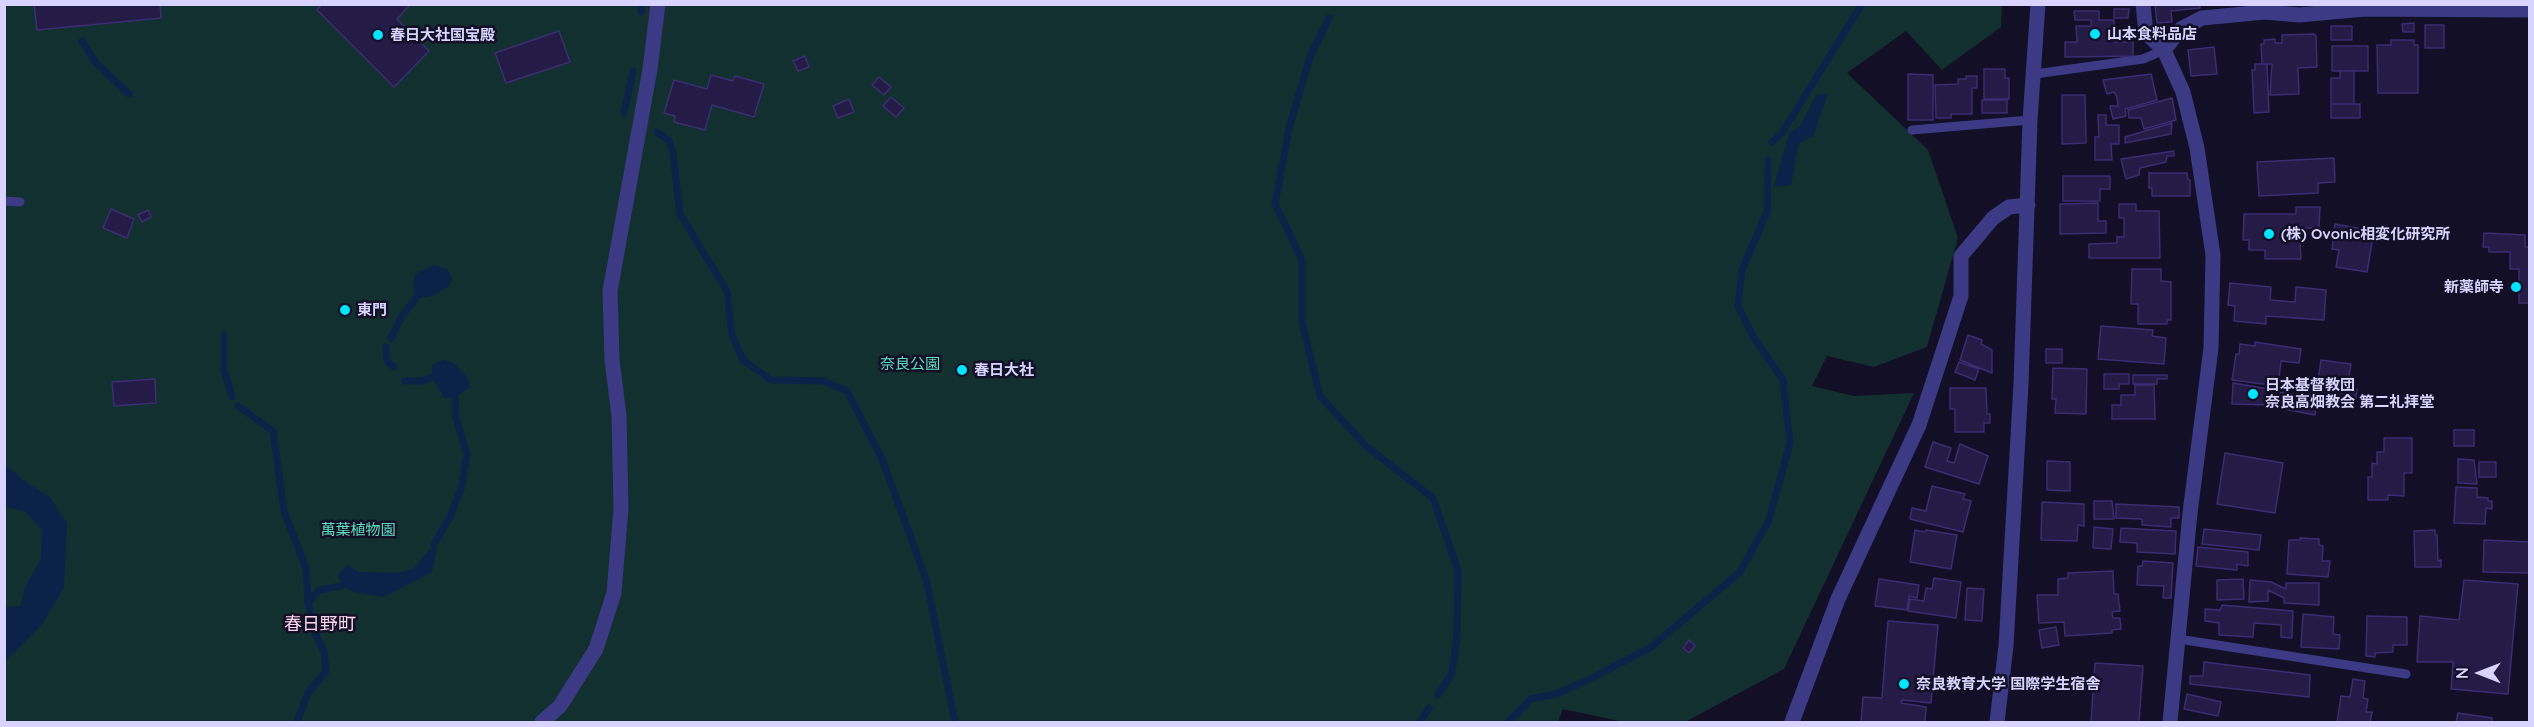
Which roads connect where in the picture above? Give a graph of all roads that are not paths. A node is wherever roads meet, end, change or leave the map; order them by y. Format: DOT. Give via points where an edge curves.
graph roads {
  1 [pos="658,4"];
  2 [pos="2038,4"];
  3 [pos="2143,4"];
  4 [pos="2445,7"];
  5 [pos="2529,10"];
  6 [pos="2164,50"];
  7 [pos="2035,74"];
  8 [pos="2030,120"];
  9 [pos="1912,130"];
  10 [pos="4,201"];
  11 [pos="20,202"];
  12 [pos="2028,205"];
  13 [pos="2178,639"];
  14 [pos="2406,674"];
  15 [pos="542,723"];
  16 [pos="1792,723"];
  17 [pos="1997,723"];
  18 [pos="2170,723"];
  1 -- 15 [label="street" via="610,291 621,508 614,592 596,649 560,706"];
  2 -- 7 [label="street"];
  3 -- 6 [label="street" via="2145,33"];
  4 -- 5 [label="street"];
  4 -- 6 [label="street" via="2299,15 2265,12 2202,18 2181,29"];
  6 -- 7 [label="lane" via="2143,59"];
  6 -- 13 [label="street" via="2183,92 2197,148 2213,255 2211,348"];
  7 -- 8 [label="street"];
  8 -- 9 [label="lane"];
  8 -- 12 [label="street"];
  10 -- 11 [label="lane"];
  12 -- 16 [label="street" via="2009,207 1993,218 1961,256 1961,296 1919,425 1839,599"];
  12 -- 17 [label="street" via="2006,646"];
  13 -- 14 [label="lane"];
  13 -- 18 [label="street"];
}
